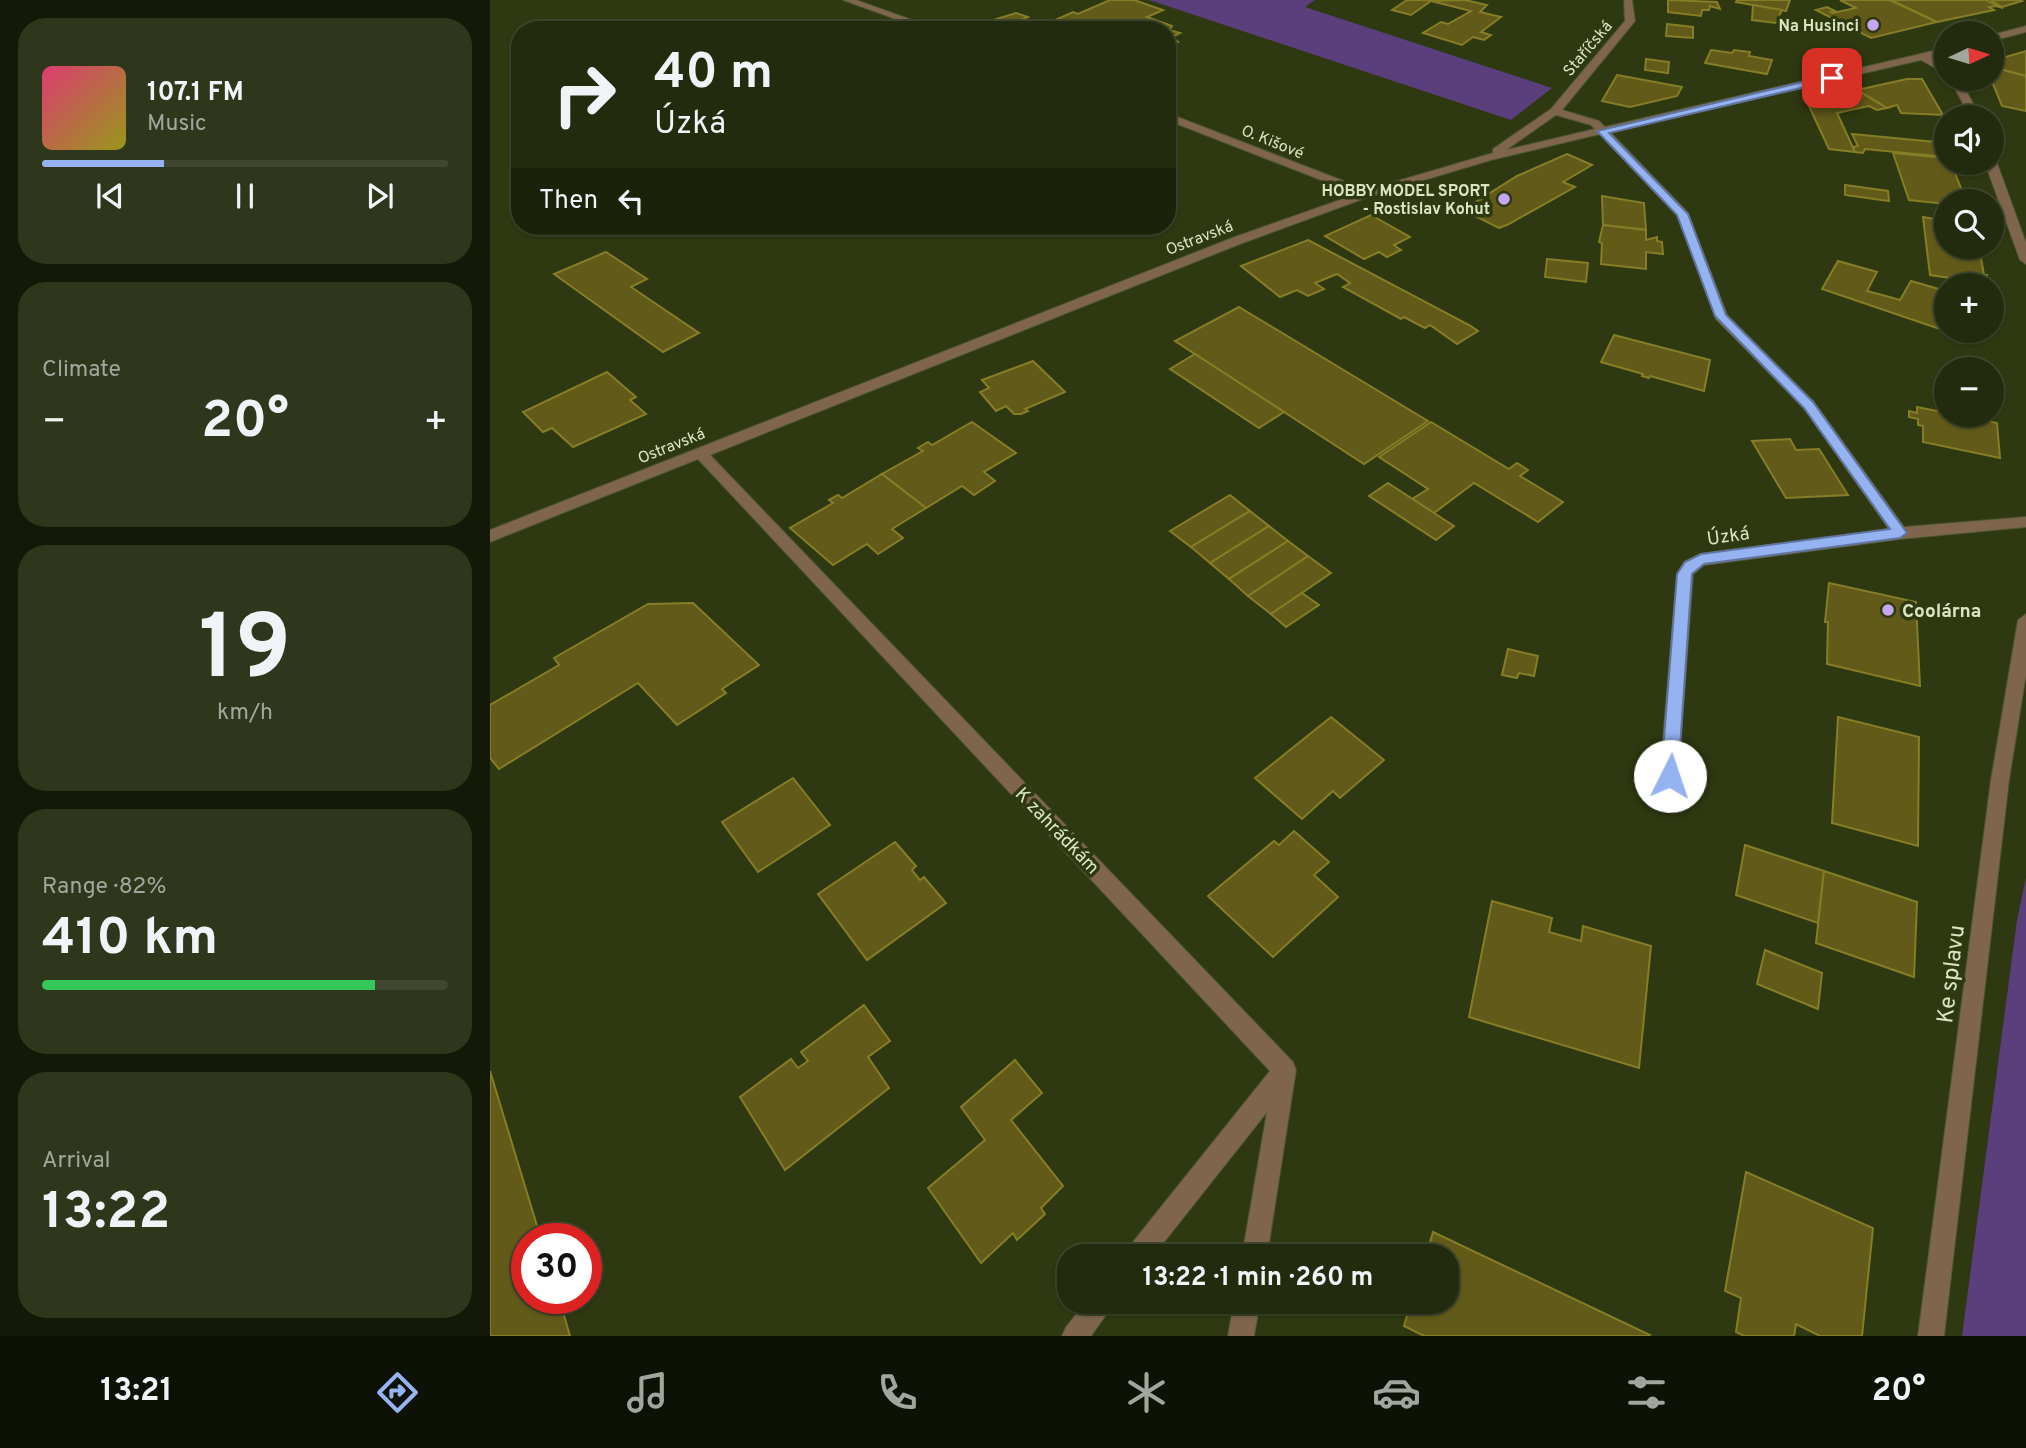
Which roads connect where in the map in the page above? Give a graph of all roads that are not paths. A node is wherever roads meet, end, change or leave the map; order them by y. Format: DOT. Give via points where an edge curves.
graph roads {
  1 [pos="847,0"];
  2 [pos="1628,0"];
  3 [pos="909,21"];
  4 [pos="2026,29"];
  5 [pos="2004,35"];
  6 [pos="1934,54"];
  7 [pos="1924,57"];
  8 [pos="1934,63"];
  9 [pos="1555,111"];
  10 [pos="1176,120"];
  11 [pos="1602,131"];
  12 [pos="1488,157"];
  13 [pos="1995,175"];
  14 [pos="1367,194"];
  15 [pos="2026,260"];
  16 [pos="700,453"];
  17 [pos="2026,522"];
  18 [pos="1900,533"];
  19 [pos="490,536"];
  20 [pos="2026,620"];
  21 [pos="1670,776"];
  22 [pos="1285,1070"];
  23 [pos="1147,1244"];
  24 [pos="1257,1244"];
  25 [pos="1092,1314"];
  26 [pos="1245,1314"];
  27 [pos="1075,1336"];
  28 [pos="1241,1336"];
  29 [pos="1931,1336"];
  1 -- 3 [label="street"];
  2 -- 9 [label="street, Staříčská" via="1630,21"];
  4 -- 5 [label="street"];
  6 -- 7 [label="street, Ostravská"];
  7 -- 8 [label="street"];
  7 -- 11 [label="street, Ostravská"];
  9 -- 11 [label="street" via="1595,123"];
  9 -- 12 [label="street, Staříčská"];
  10 -- 14 [label="street, O. Kišové"];
  11 -- 12 [label="street, Ostravská"];
  11 -- 18 [label="street" via="1682,214 1720,316 1809,405"];
  12 -- 14 [label="street, Ostravská"];
  13 -- 15 [label="street"];
  14 -- 16 [label="street, Ostravská" via="1236,241"];
  16 -- 19 [label="street, Ostravská"];
  16 -- 22 [label="street, K zahrádkám"];
  17 -- 18 [label="street, Úzká"];
  18 -- 21 [label="street, Úzká" via="1701,560 1690,566 1685,574"];
  20 -- 29 [label="street, Ke splavu" via="2000,780"];
  22 -- 23 [label="street"];
  22 -- 24 [label="street"];
  25 -- 27 [label="street"];
  26 -- 28 [label="street"];
}
